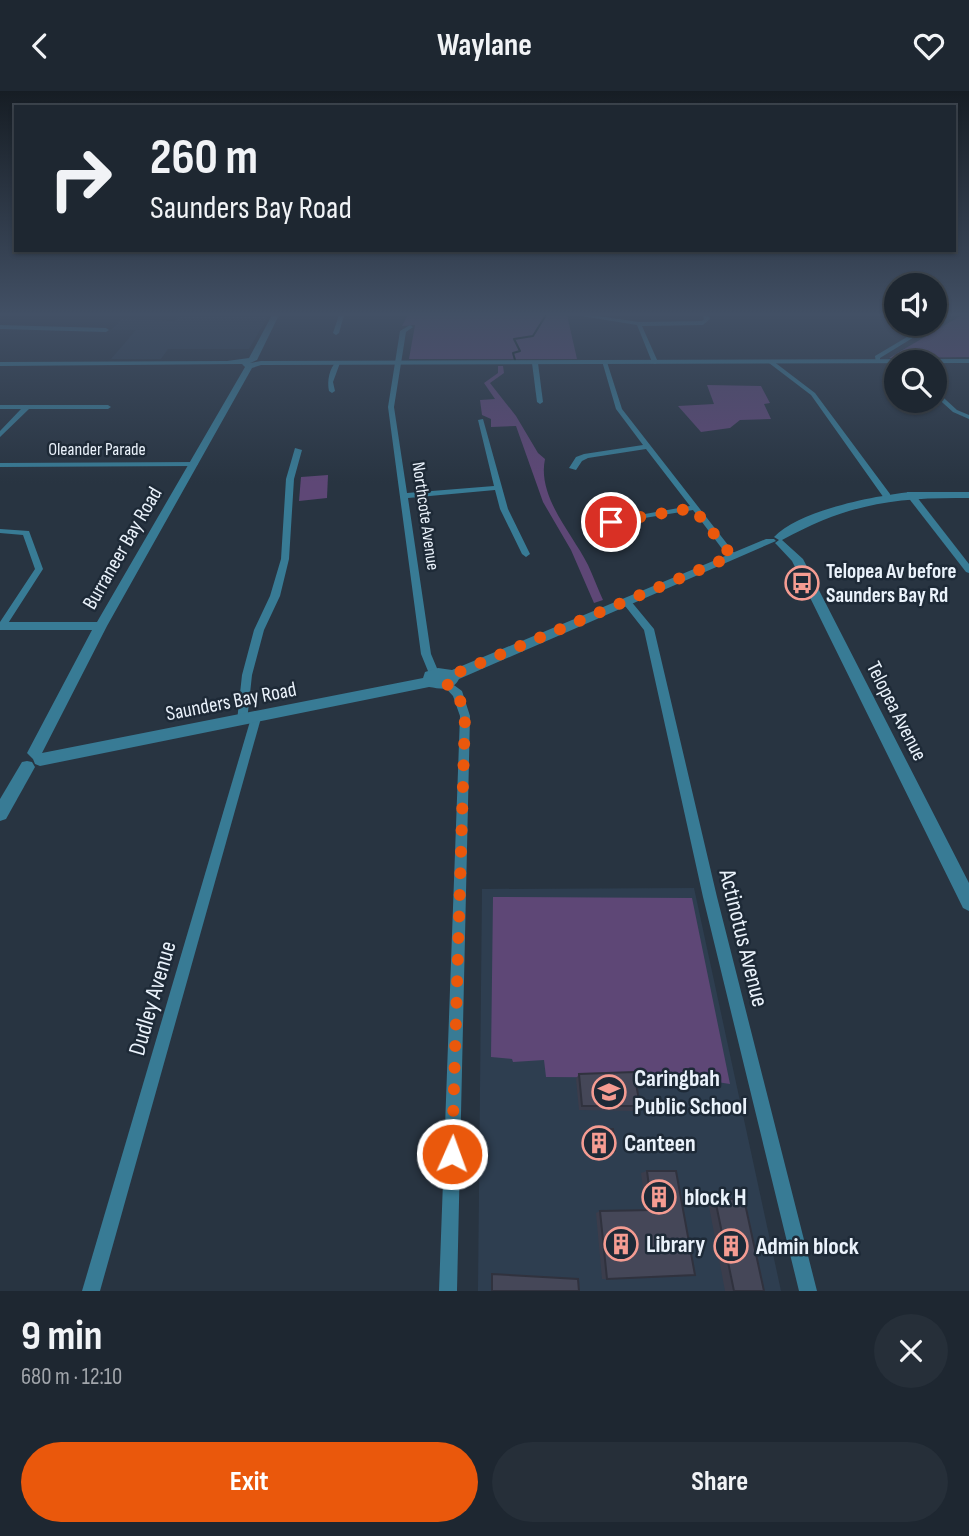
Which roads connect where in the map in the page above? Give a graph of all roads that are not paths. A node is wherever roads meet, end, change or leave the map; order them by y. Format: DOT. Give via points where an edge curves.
graph roads {
  1 [pos="246,371"];
  2 [pos="335,371"];
  3 [pos="396,371"];
  4 [pos="536,371"];
  5 [pos="607,371"];
  6 [pos="783,371"];
  7 [pos="332,391"];
  8 [pos="540,402"];
  9 [pos="947,403"];
  10 [pos="0,407"];
  11 [pos="27,407"];
  12 [pos="108,407"];
  13 [pos="969,417"];
  14 [pos="481,420"];
  15 [pos="0,435"];
  16 [pos="647,447"];
  17 [pos="298,450"];
  18 [pos="194,464"];
  19 [pos="0,465"];
  20 [pos="573,468"];
  21 [pos="497,488"];
  22 [pos="910,494"];
  23 [pos="969,495"];
  24 [pos="404,496"];
  25 [pos="887,496"];
  26 [pos="693,508"];
  27 [pos="611,522"];
  28 [pos="0,531"];
  29 [pos="777,540"];
  30 [pos="526,554"];
  31 [pos="732,556"];
  32 [pos="969,570"];
  33 [pos="627,601"];
  34 [pos="1,626"];
  35 [pos="101,626"];
  36 [pos="432,677"];
  37 [pos="449,680"];
  38 [pos="249,720"];
  39 [pos="34,760"];
  40 [pos="0,814"];
  41 [pos="969,902"];
  42 [pos="91,1291"];
  43 [pos="448,1291"];
  44 [pos="808,1291"];
  1 -- 18 [label="street, Burraneer Bay Road"];
  2 -- 7 [label="street"];
  3 -- 24 [label="street, Northcote Avenue" via="391,407"];
  4 -- 8 [label="street"];
  5 -- 16 [label="street" via="619,409"];
  6 -- 25 [label="street" via="813,394"];
  9 -- 13 [label="street"];
  10 -- 11 [label="street"];
  11 -- 12 [label="street"];
  11 -- 15 [label="street"];
  14 -- 21 [label="street"];
  16 -- 20 [label="street" via="587,456"];
  16 -- 26 [label="street"];
  17 -- 38 [label="street, Dudley Avenue" via="290,479 285,559 247,675"];
  18 -- 19 [label="street, Oleander Parade"];
  18 -- 35 [label="street, Burraneer Bay Road"];
  21 -- 24 [label="street"];
  21 -- 30 [label="street"];
  22 -- 23 [label="street"];
  22 -- 25 [label="street"];
  22 -- 32 [label="street"];
  24 -- 36 [label="street, Northcote Avenue"];
  25 -- 29 [label="street" via="840,508"];
  26 -- 27 [label="street"];
  26 -- 31 [label="street"];
  28 -- 34 [label="street" via="26,533 39,569"];
  29 -- 31 [label="street"];
  29 -- 41 [label="street, Telopea Avenue" via="797,558"];
  31 -- 33 [label="street"];
  33 -- 37 [label="street"];
  33 -- 44 [label="street, Actinotus Avenue" via="649,629"];
  34 -- 35 [label="street"];
  35 -- 39 [label="street, Burraneer Bay Road"];
  36 -- 37 [label="street"];
  36 -- 38 [label="street, Saunders Bay Road"];
  37 -- 43 [label="street" via="465,716"];
  38 -- 39 [label="street, Saunders Bay Road"];
  38 -- 42 [label="street, Dudley Avenue"];
  39 -- 40 [label="street, Burraneer Bay Road"];
}
